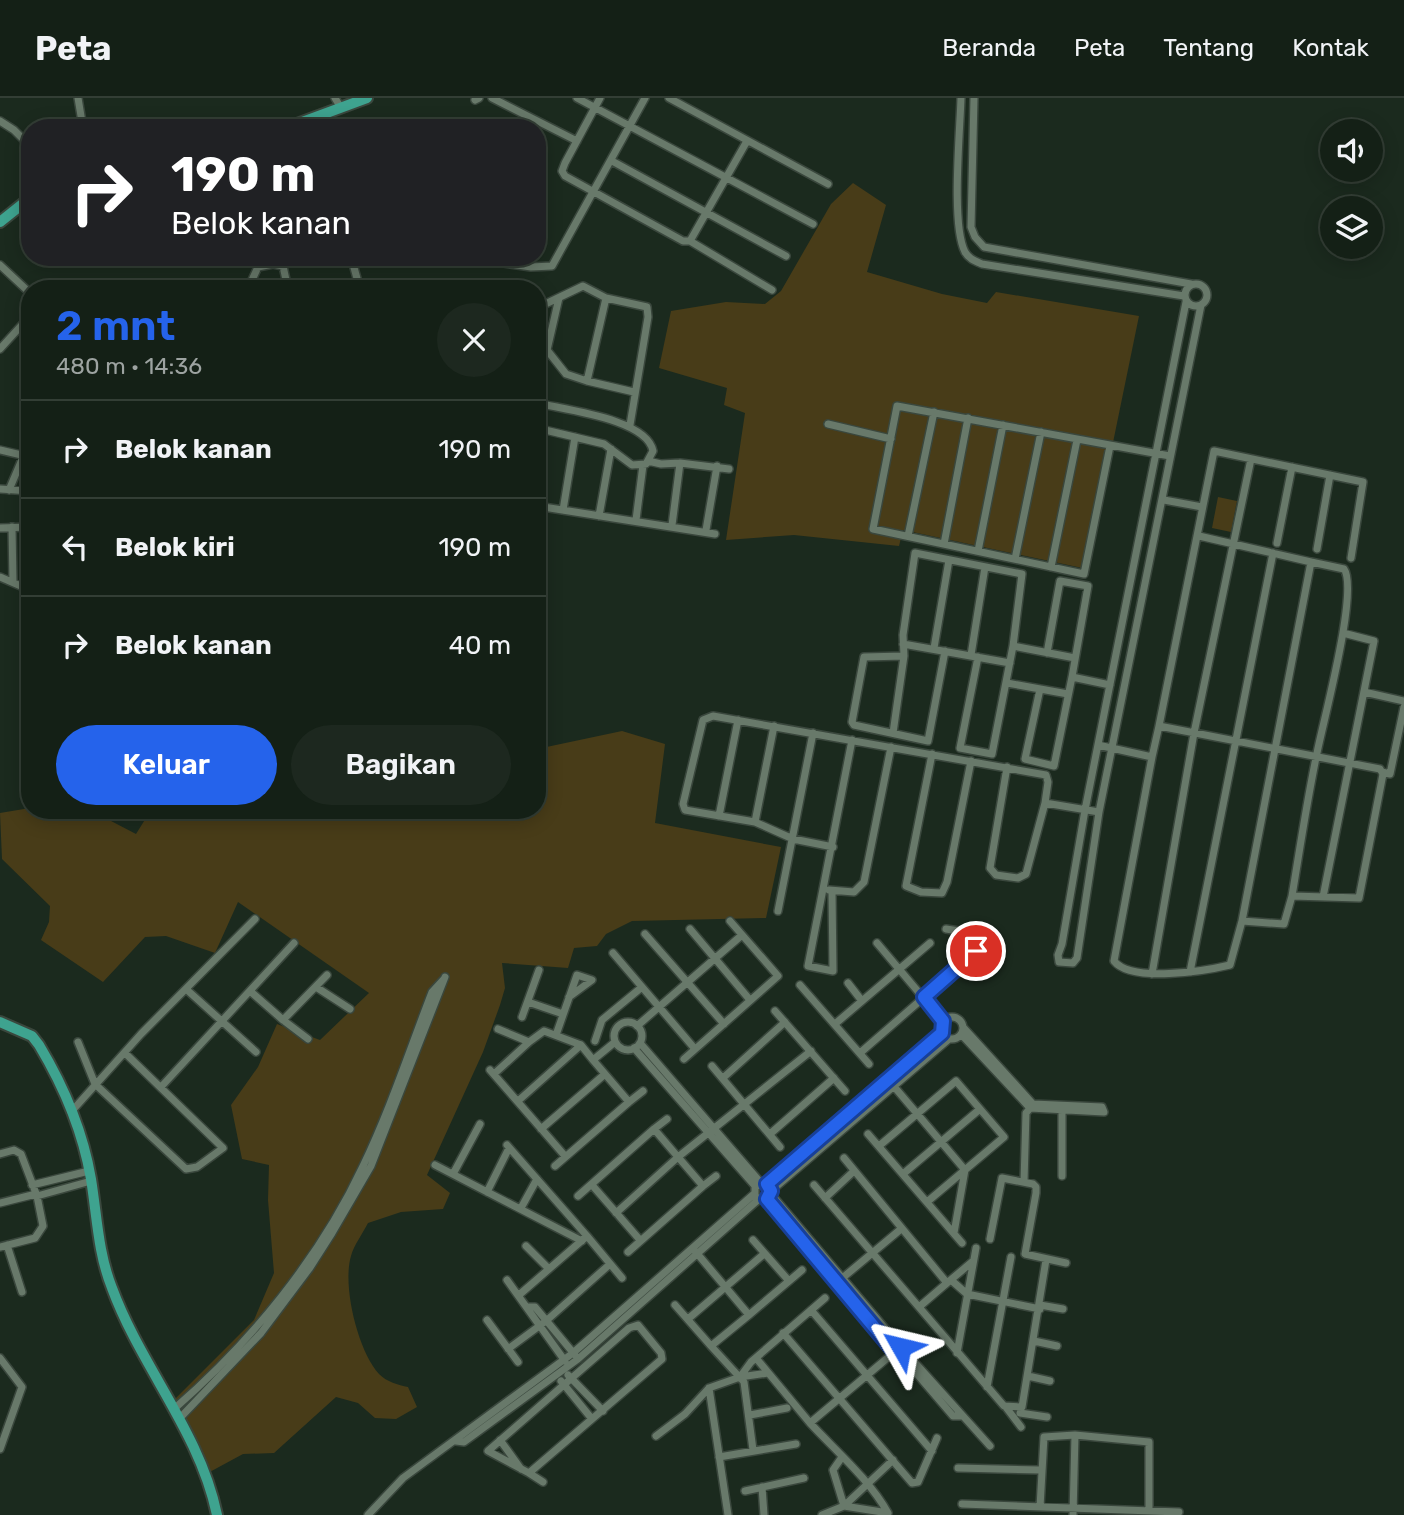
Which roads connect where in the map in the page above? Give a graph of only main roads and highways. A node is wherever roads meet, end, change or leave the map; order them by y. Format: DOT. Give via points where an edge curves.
graph roads {
  1 [pos="367,98"];
  2 [pos="338,103"];
  3 [pos="319,119"];
  4 [pos="21,205"];
  5 [pos="0,222"];
  6 [pos="0,1022"];
  7 [pos="217,1515"];
  1 -- 2 [label="main road"];
  2 -- 3 [label="main road"];
  4 -- 5 [label="main road"];
  6 -- 7 [label="main road" via="32,1036 71,1112 90,1176 112,1289 177,1414 209,1483"];
}
